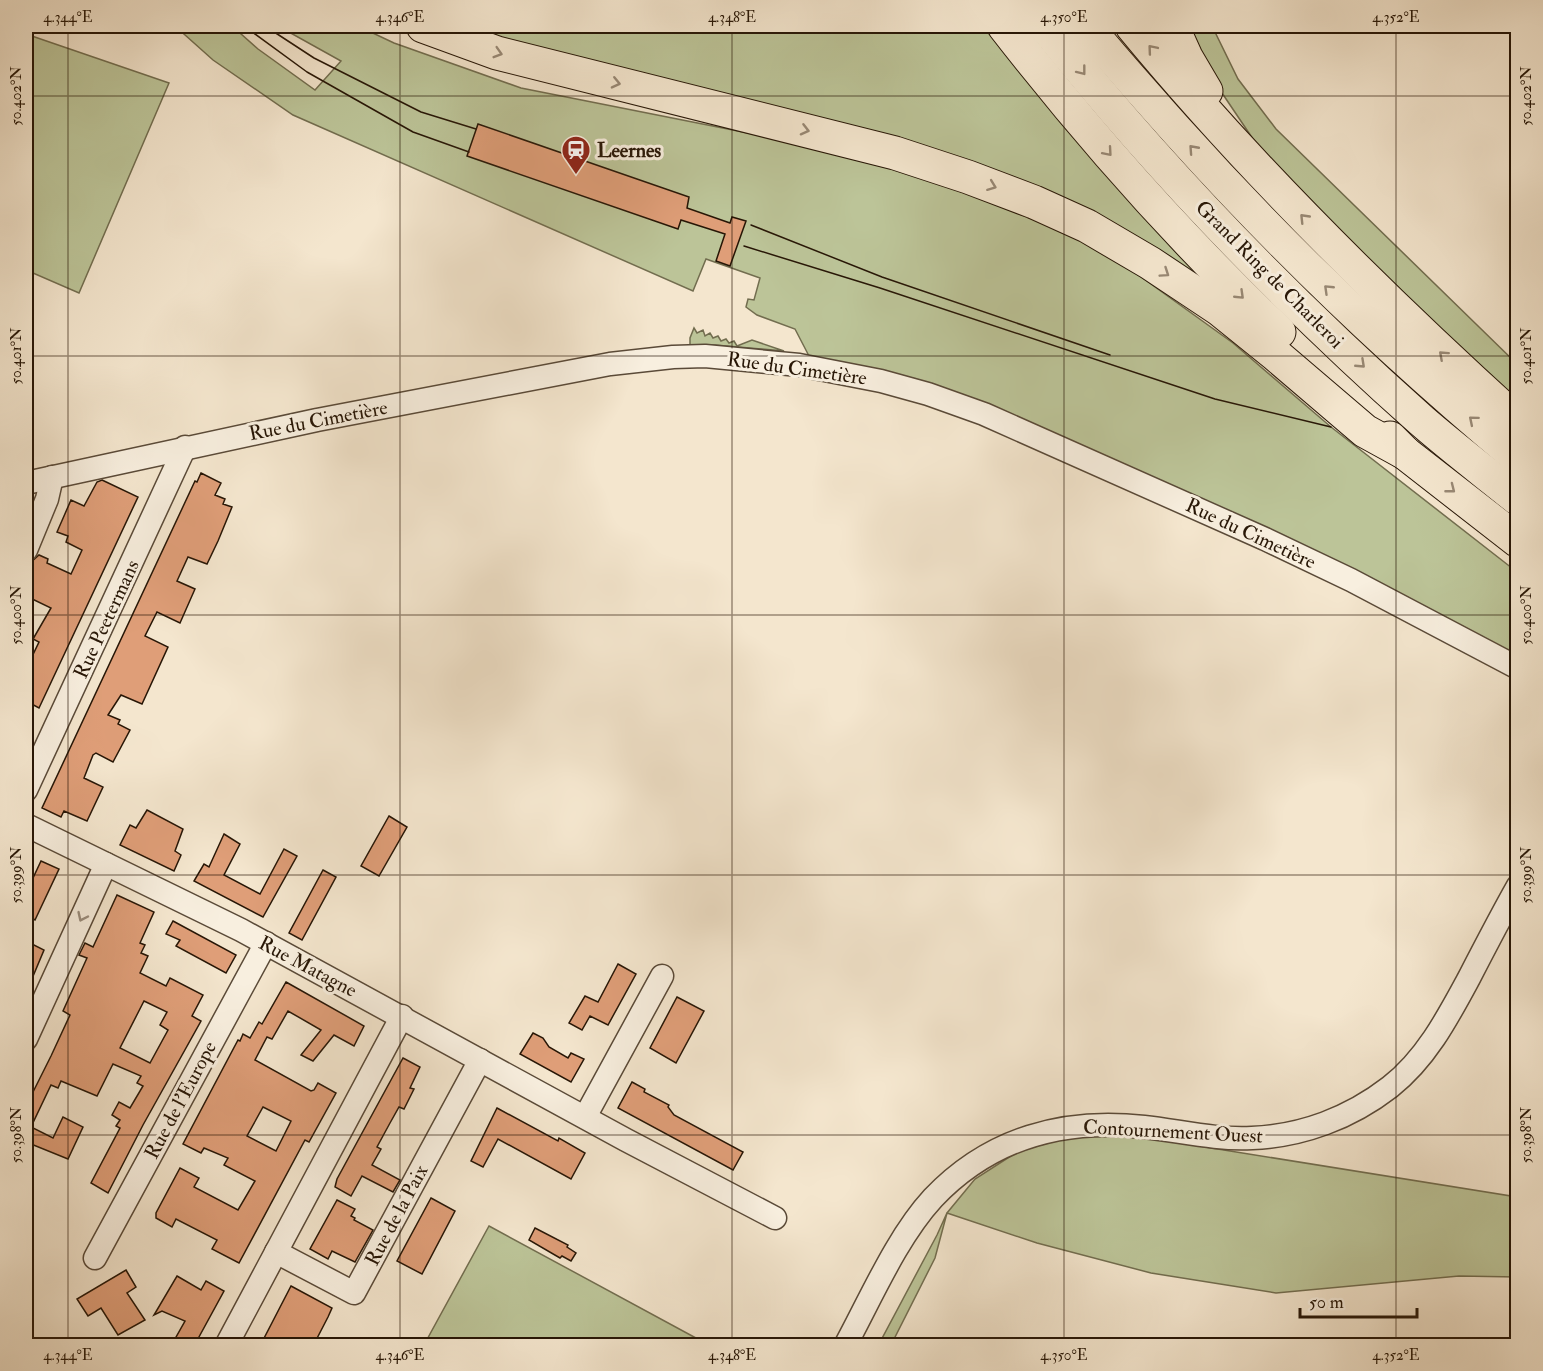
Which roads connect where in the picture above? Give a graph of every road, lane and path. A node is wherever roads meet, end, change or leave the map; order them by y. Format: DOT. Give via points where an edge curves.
graph roads {
  1 [pos="423,26"];
  2 [pos="1004,26"];
  3 [pos="1046,26"];
  4 [pos="1086,26"];
  5 [pos="1132,26"];
  6 [pos="1172,26"];
  7 [pos="1233,140"];
  8 [pos="1518,422"];
  9 [pos="185,447"];
  10 [pos="1405,453"];
  11 [pos="1518,458"];
  12 [pos="52,477"];
  13 [pos="26,483"];
  14 [pos="1518,499"];
  15 [pos="1518,541"];
  16 [pos="26,550"];
  17 [pos="1518,668"];
  18 [pos="26,790"];
  19 [pos="26,829"];
  20 [pos="106,864"];
  21 [pos="1518,886"];
  22 [pos="266,943"];
  23 [pos="662,976"];
  24 [pos="402,1016"];
  25 [pos="26,1039"];
  26 [pos="480,1060"];
  27 [pos="585,1117"];
  28 [pos="775,1218"];
  29 [pos="276,1252"];
  30 [pos="95,1257"];
  31 [pos="226,1346"];
  32 [pos="845,1346"];
  1 -- 10 [label="highway, one-way" via="497,53 895,153 1034,202 1096,231 1150,263 1276,355 1365,431"];
  2 -- 10 [label="highway, one-way" via="1058,95 1223,279"];
  3 -- 14 [label="highway, Grand Ring de Charleroi, one-way" via="1188,192 1306,314 1423,421"];
  11 -- 4 [label="highway, Grand Ring de Charleroi, one-way" via="1326,288 1216,174"];
  7 -- 5 [label="highway, one-way"];
  6 -- 7 [label="highway"];
  8 -- 7 [label="highway, one-way" via="1423,336 1300,214"];
  9 -- 12 [label="street, Rue du Cimetière"];
  9 -- 17 [label="street, Rue du Cimetière" via="645,359 744,358 832,370 928,394 1084,457 1351,580"];
  9 -- 18 [label="street, Rue Peetermans"];
  10 -- 15 [label="highway, one-way"];
  12 -- 13 [label="street, Rue du Cimetière"];
  12 -- 16 [label="street"];
  19 -- 20 [label="street, Rue Matagne"];
  20 -- 22 [label="street, Rue Matagne"];
  20 -- 25 [label="street, one-way"];
  21 -- 32 [label="street, Contournement Ouest" via="1432,1042 1392,1086 1362,1107 1312,1129 1287,1135 1221,1138 1144,1127 1078,1125 1005,1146 954,1178 933,1198 914,1222"];
  22 -- 24 [label="street, Rue Matagne"];
  22 -- 30 [label="street, Rue de l'Europe"];
  23 -- 27 [label="street"];
  24 -- 26 [label="street, Rue Matagne"];
  24 -- 29 [label="street"];
  26 -- 27 [label="street, Rue Matagne"];
  26 -- 29 [label="street, Rue de la Paix" via="354,1293"];
  27 -- 28 [label="street, Rue Matagne"];
  29 -- 31 [label="street"];
}
